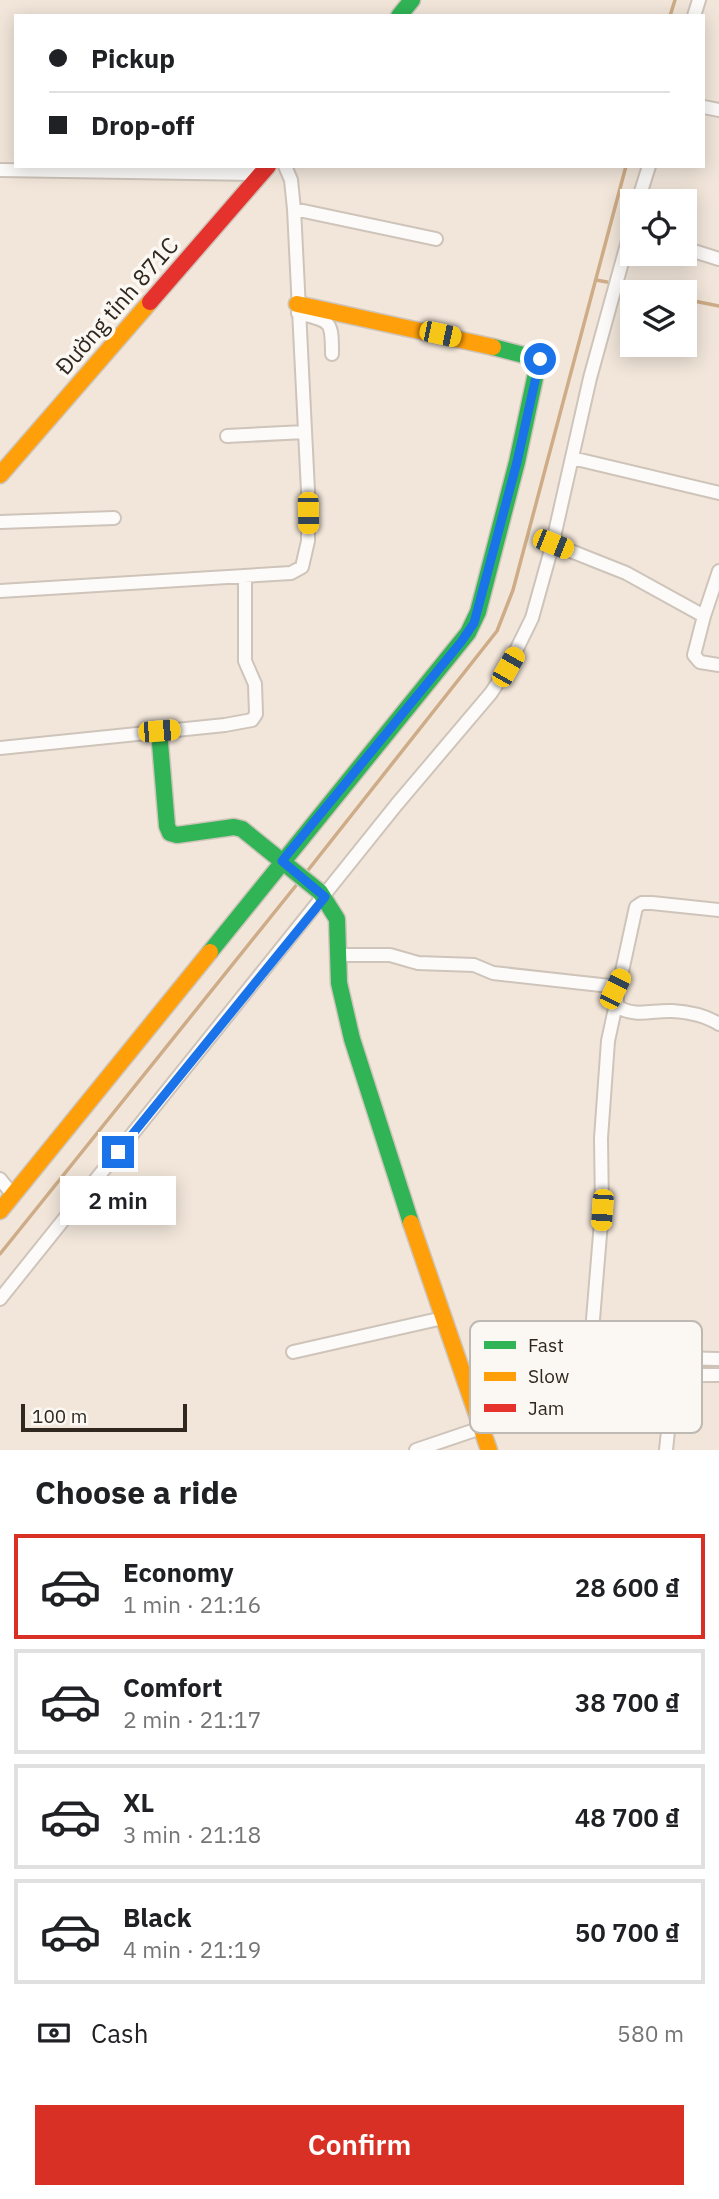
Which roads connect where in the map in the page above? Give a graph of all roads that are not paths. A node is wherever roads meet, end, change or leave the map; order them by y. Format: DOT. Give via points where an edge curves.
graph roads {
  1 [pos="412,0"];
  2 [pos="401,14"];
  3 [pos="286,168"];
  4 [pos="648,168"];
  5 [pos="0,170"];
  6 [pos="265,170"];
  7 [pos="642,189"];
  8 [pos="294,209"];
  9 [pos="436,239"];
  10 [pos="697,252"];
  11 [pos="719,259"];
  12 [pos="621,266"];
  13 [pos="298,309"];
  14 [pos="332,354"];
  15 [pos="304,432"];
  16 [pos="227,436"];
  17 [pos="572,458"];
  18 [pos="0,475"];
  19 [pos="719,493"];
  20 [pos="114,518"];
  21 [pos="0,522"];
  22 [pos="553,544"];
  23 [pos="719,571"];
  24 [pos="245,576"];
  25 [pos="0,591"];
  26 [pos="704,616"];
  27 [pos="719,665"];
  28 [pos="159,731"];
  29 [pos="0,748"];
  30 [pos="284,862"];
  31 [pos="322,894"];
  32 [pos="719,910"];
  33 [pos="337,955"];
  34 [pos="615,989"];
  35 [pos="616,1004"];
  36 [pos="719,1024"];
  37 [pos="0,1180"];
  38 [pos="13,1195"];
  39 [pos="0,1210"];
  40 [pos="0,1299"];
  41 [pos="443,1318"];
  42 [pos="593,1321"];
  43 [pos="293,1352"];
  44 [pos="470,1380"];
  45 [pos="466,1383"];
  46 [pos="470,1383"];
  47 [pos="470,1395"];
  48 [pos="470,1431"];
  49 [pos="483,1433"];
  50 [pos="416,1450"];
  51 [pos="489,1450"];
  1 -- 2 [label="street"];
  3 -- 8 [label="street"];
  4 -- 7 [label="street"];
  5 -- 6 [label="street"];
  6 -- 18 [label="street, Đường tỉnh 871C"];
  8 -- 9 [label="street"];
  8 -- 13 [label="street"];
  10 -- 11 [label="street"];
  12 -- 17 [label="street"];
  13 -- 14 [label="street" via="332,328"];
  13 -- 15 [label="street"];
  13 -- 30 [label="street" via="464,339 540,359 474,623"];
  15 -- 16 [label="street"];
  15 -- 24 [label="street" via="309,534 303,564 295,572"];
  17 -- 19 [label="street"];
  17 -- 22 [label="street"];
  20 -- 21 [label="street"];
  22 -- 26 [label="street" via="626,573"];
  22 -- 31 [label="street" via="531,618 501,680"];
  23 -- 26 [label="street"];
  24 -- 25 [label="street"];
  24 -- 28 [label="street" via="245,661 255,684 254,718"];
  26 -- 27 [label="street" via="694,655 700,663"];
  28 -- 29 [label="street"];
  28 -- 30 [label="street" via="170,833 237,827"];
  30 -- 31 [label="street"];
  30 -- 38 [label="street"];
  31 -- 33 [label="street" via="337,919"];
  31 -- 40 [label="street"];
  32 -- 34 [label="street" via="652,903 636,907"];
  33 -- 34 [label="street" via="474,965 493,973"];
  33 -- 41 [label="street" via="352,1039"];
  34 -- 35 [label="street"];
  35 -- 36 [label="street" via="628,1012 671,1011 705,1016"];
  35 -- 42 [label="street" via="607,1055"];
  37 -- 38 [label="street"];
  38 -- 39 [label="street"];
  41 -- 43 [label="street"];
  41 -- 45 [label="street"];
  44 -- 45 [label="street"];
  45 -- 46 [label="street"];
  45 -- 47 [label="street"];
  48 -- 50 [label="street"];
  49 -- 51 [label="street"];
}
